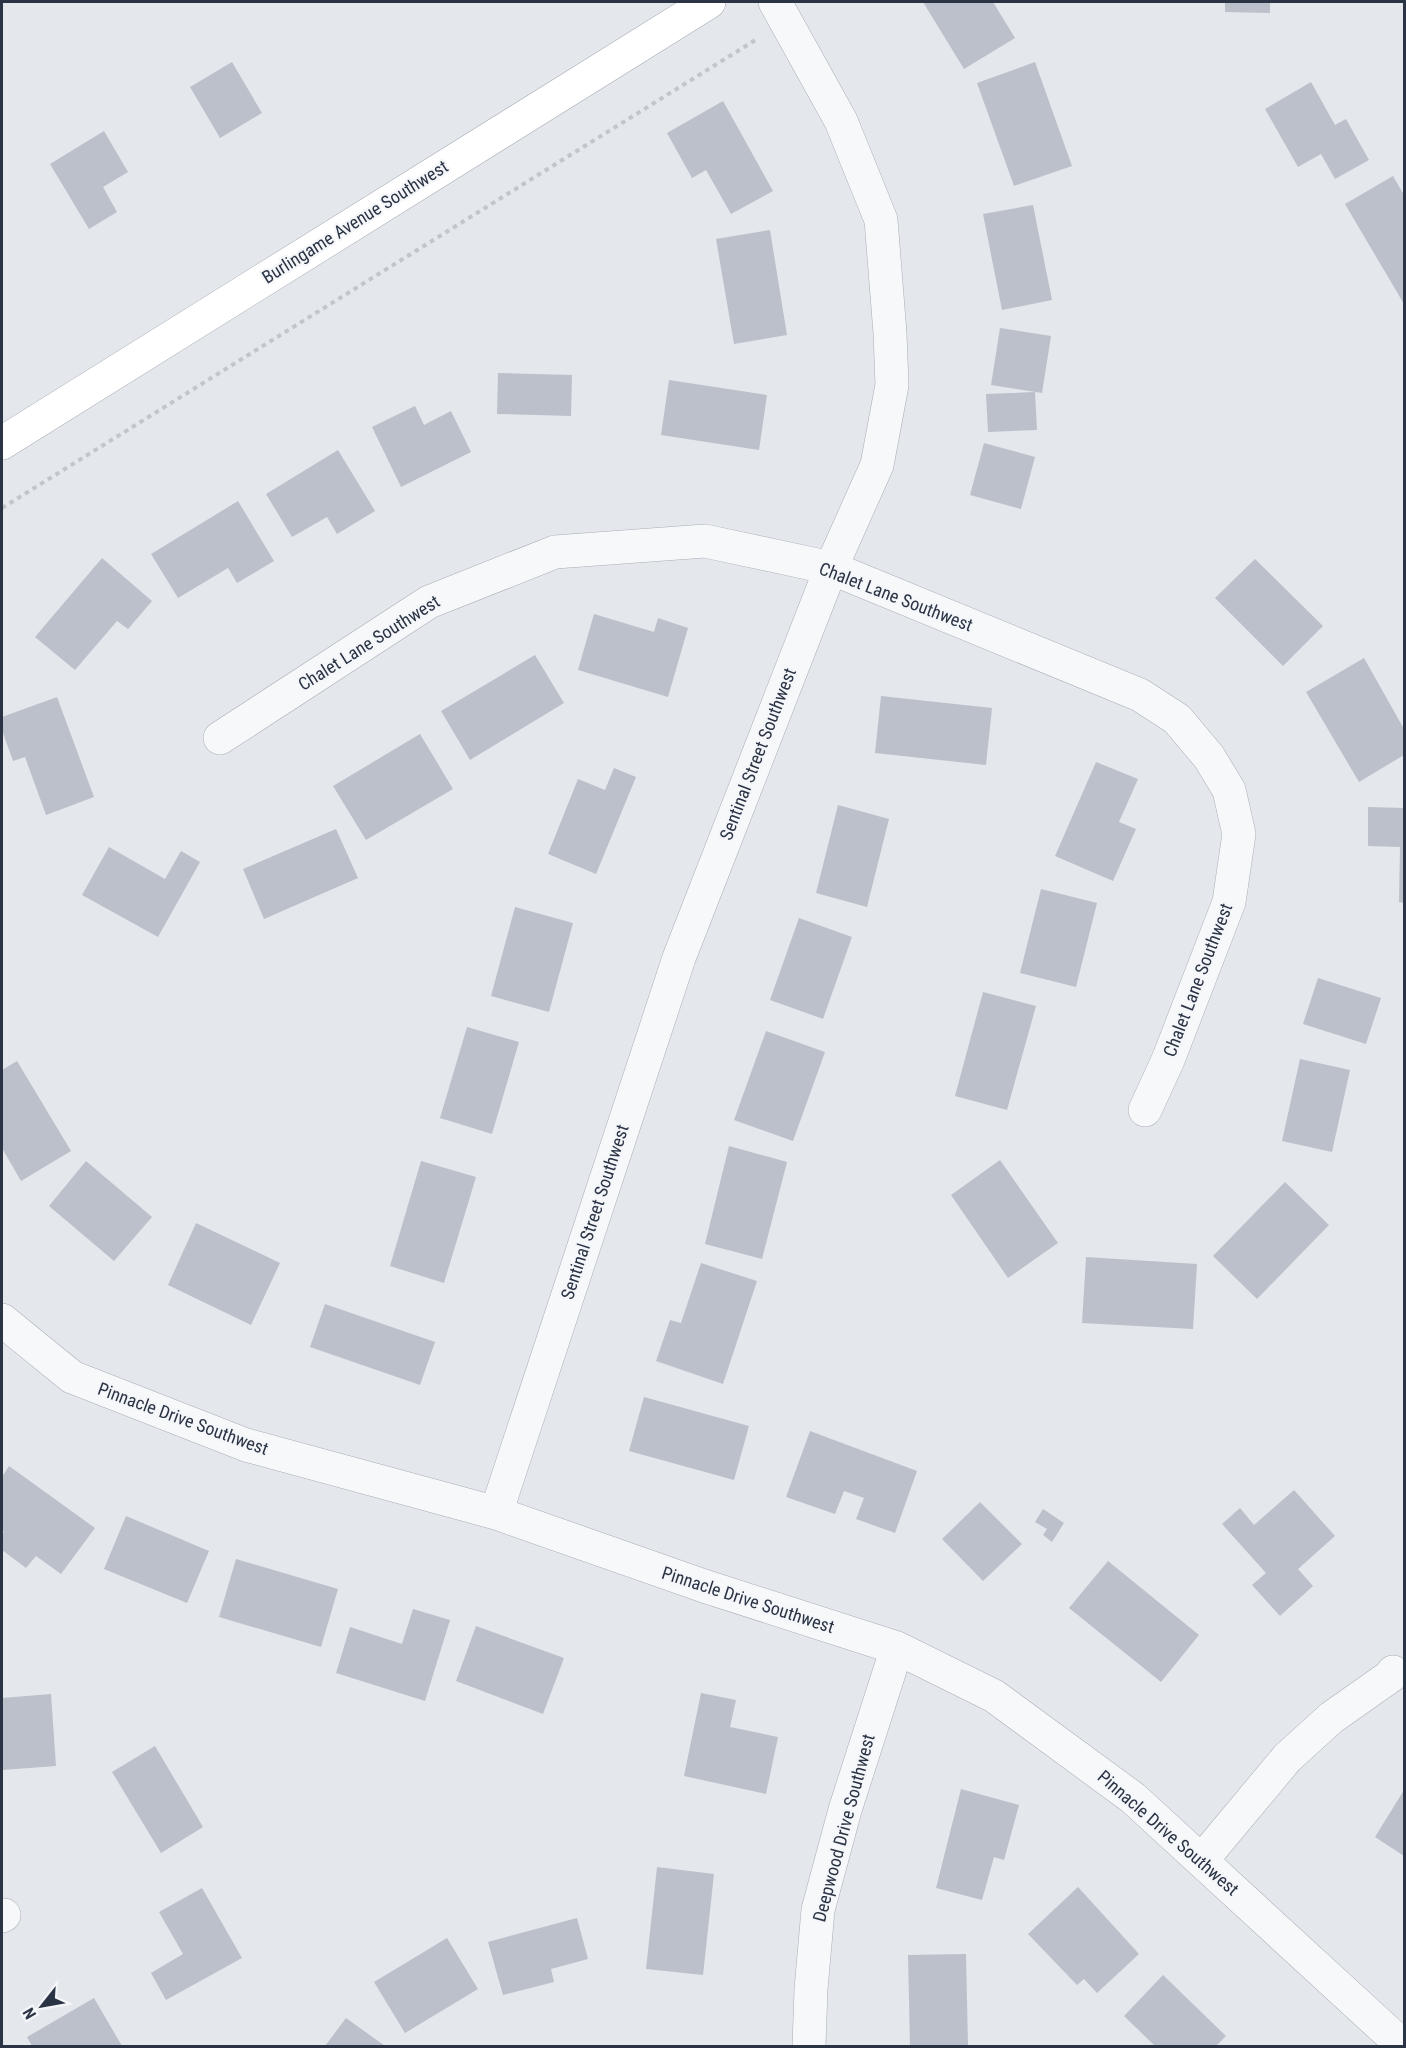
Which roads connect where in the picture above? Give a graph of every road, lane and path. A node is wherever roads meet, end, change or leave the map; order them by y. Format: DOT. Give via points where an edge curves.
graph roads {
  1 [pos="709,2"];
  2 [pos="781,11"];
  3 [pos="2,443"];
  4 [pos="2,508"];
  5 [pos="831,568"];
  6 [pos="220,738"];
  7 [pos="1145,1110"];
  8 [pos="2,1320"];
  9 [pos="496,1513"];
  10 [pos="897,1648"];
  11 [pos="1393,1672"];
  12 [pos="1202,1860"];
  13 [pos="809,2046"];
  14 [pos="1403,2046"];
  1 -- 3 [label="street, Burlingame Avenue Southwest"];
  2 -- 4 [label="path"];
  2 -- 5 [label="street, Sentinal Street Southwest" via="841,121 881,220 891,385 876,465"];
  5 -- 6 [label="street, Chalet Lane Southwest" via="705,541 555,552 429,602"];
  5 -- 7 [label="street, Chalet Lane Southwest" via="1140,695 1177,719 1209,757 1229,790 1239,834 1229,902"];
  5 -- 9 [label="street, Sentinal Street Southwest" via="679,958"];
  8 -- 9 [label="street, Pinnacle Drive Southwest" via="72,1377 246,1445"];
  9 -- 10 [label="street, Pinnacle Drive Southwest"];
  10 -- 12 [label="street, Pinnacle Drive Southwest" via="994,1696 1132,1798"];
  10 -- 13 [label="street, Deepwood Drive Southwest" via="845,1810 818,1910"];
  11 -- 12 [label="street" via="1330,1718 1287,1758"];
  12 -- 14 [label="street, Pinnacle Drive Southwest"];
}
